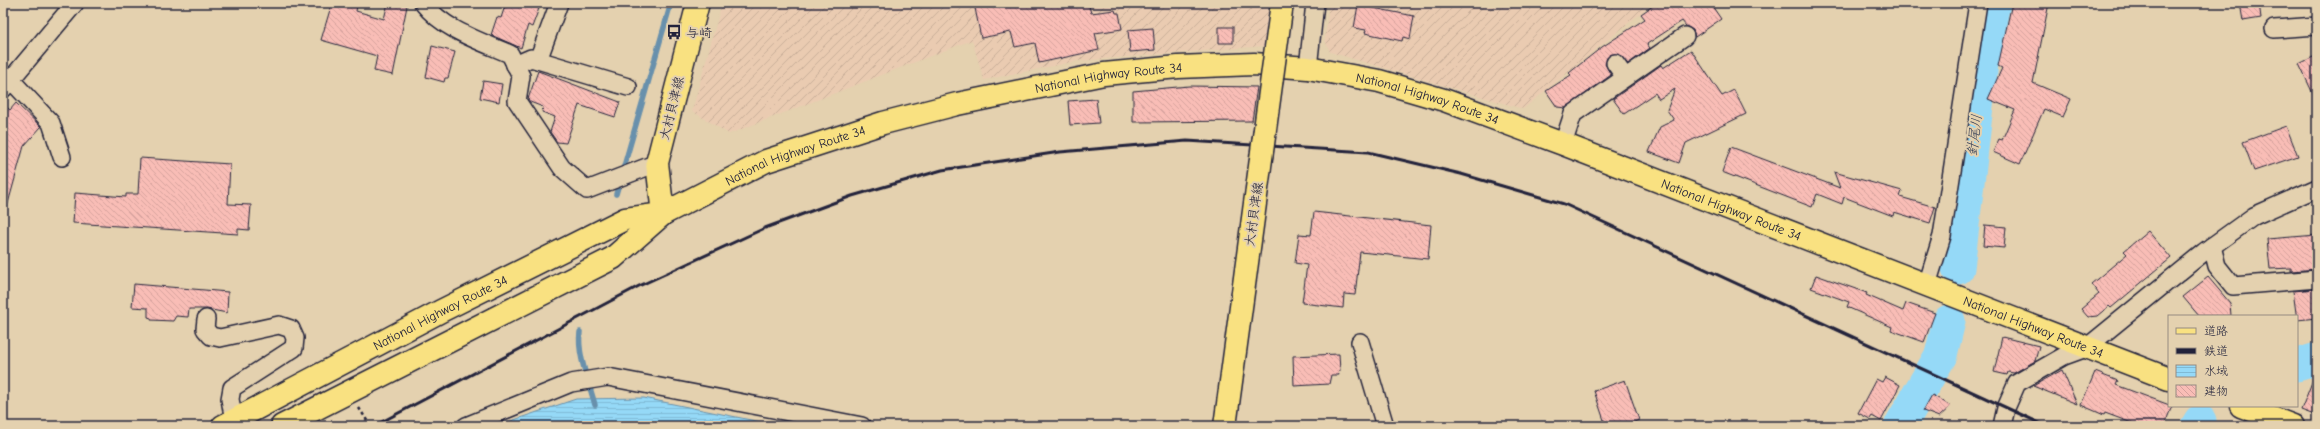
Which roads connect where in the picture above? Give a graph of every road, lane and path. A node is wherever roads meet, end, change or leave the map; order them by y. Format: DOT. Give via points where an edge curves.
graph roads {
  1 [pos="75,3"];
  2 [pos="423,3"];
  3 [pos="560,3"];
  4 [pos="698,3"];
  5 [pos="1282,3"];
  6 [pos="1315,3"];
  7 [pos="1978,3"];
  8 [pos="2317,26"];
  9 [pos="2274,29"];
  10 [pos="1685,36"];
  11 [pos="538,60"];
  12 [pos="1615,63"];
  13 [pos="516,65"];
  14 [pos="1308,68"];
  15 [pos="1625,77"];
  16 [pos="7,84"];
  17 [pos="628,87"];
  18 [pos="1563,144"];
  19 [pos="62,156"];
  20 [pos="657,163"];
  21 [pos="2317,188"];
  22 [pos="663,214"];
  23 [pos="2212,246"];
  24 [pos="2317,279"];
  25 [pos="1927,285"];
  26 [pos="206,319"];
  27 [pos="1360,342"];
  28 [pos="2086,348"];
  29 [pos="2168,379"];
  30 [pos="2244,407"];
  31 [pos="229,423"];
  32 [pos="282,426"];
  33 [pos="466,426"];
  34 [pos="862,426"];
  35 [pos="1225,426"];
  36 [pos="1385,426"];
  37 [pos="2002,426"];
  38 [pos="2293,426"];
  1 -- 16 [label="street"];
  2 -- 13 [label="street" via="430,12 458,31 510,54"];
  3 -- 11 [label="street"];
  4 -- 20 [label="main road, 大村貝津線"];
  5 -- 35 [label="main road, 大村貝津線, bridge"];
  6 -- 14 [label="street"];
  7 -- 25 [label="street" via="1942,236"];
  8 -- 9 [label="street"];
  10 -- 15 [label="street"];
  11 -- 13 [label="street" via="532,58"];
  11 -- 17 [label="street"];
  12 -- 15 [label="street"];
  13 -- 20 [label="street" via="521,76 517,101 562,168 587,190"];
  14 -- 18 [label="main road, National Highway Route 34" via="1379,81 1444,100"];
  14 -- 22 [label="main road, National Highway Route 34" via="1254,64 1112,73 957,104 883,123 766,161"];
  15 -- 18 [label="street" via="1573,114"];
  16 -- 19 [label="street" via="51,123"];
  18 -- 25 [label="main road, National Highway Route 34"];
  20 -- 22 [label="main road, 大村貝津線"];
  21 -- 23 [label="street" via="2254,216"];
  22 -- 31 [label="main road, National Highway Route 34" via="625,219"];
  22 -- 32 [label="main road, National Highway Route 34" via="613,258"];
  23 -- 24 [label="street" via="2217,266 2233,286"];
  23 -- 28 [label="street"];
  25 -- 28 [label="main road, National Highway Route 34"];
  26 -- 31 [label="street" via="205,329 211,336 220,338 279,325 291,329 295,338 294,348 232,388"];
  27 -- 36 [label="street"];
  28 -- 29 [label="main road, National Highway Route 34"];
  28 -- 37 [label="street" via="2064,356 2017,383 2006,408"];
  30 -- 38 [label="main road"];
  33 -- 34 [label="street" via="571,383 598,378 616,379"];
}
